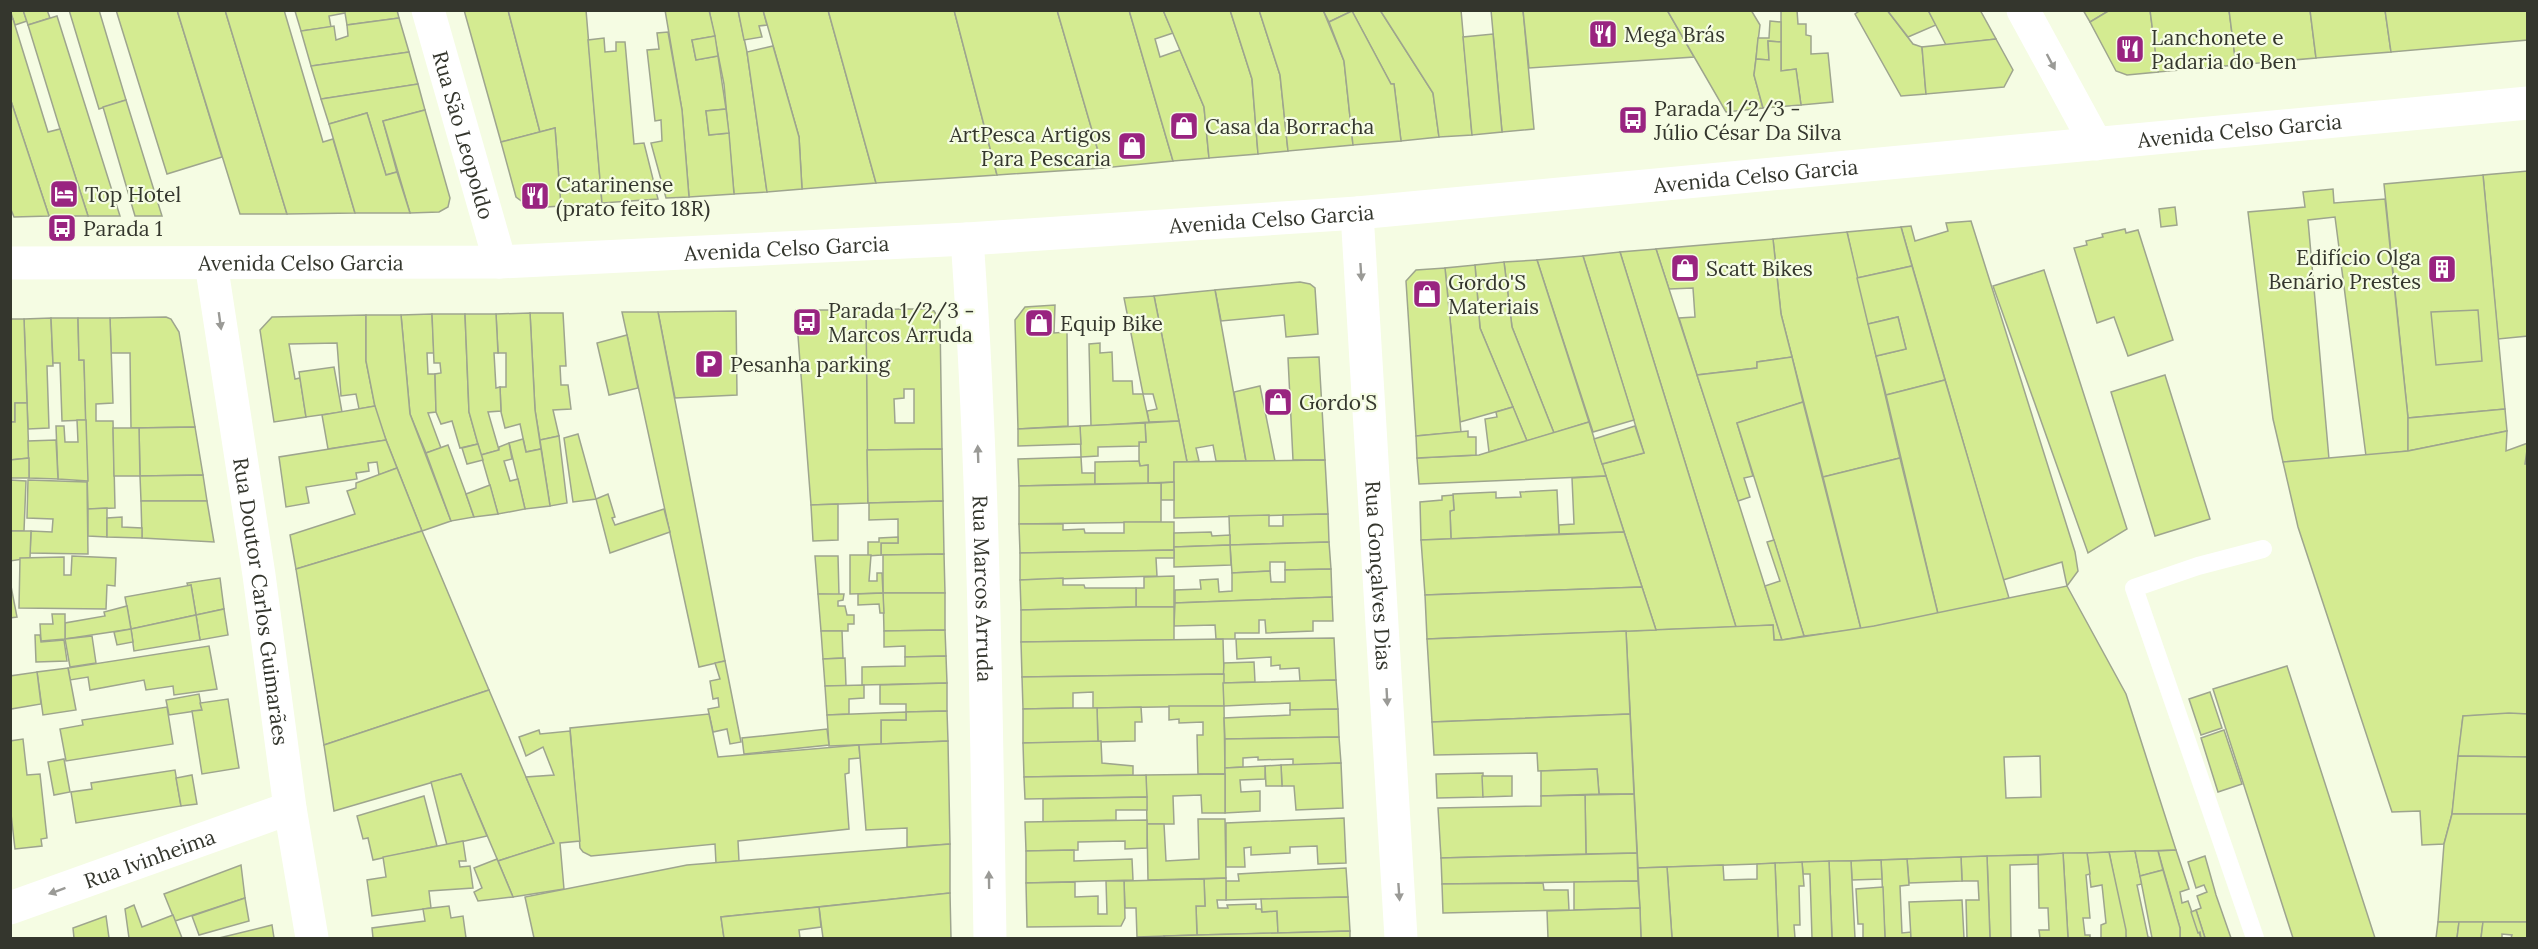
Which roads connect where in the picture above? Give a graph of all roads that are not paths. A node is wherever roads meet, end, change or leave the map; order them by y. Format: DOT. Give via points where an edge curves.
graph roads {
  1 [pos="428,10"];
  2 [pos="2023,10"];
  3 [pos="2528,103"];
  4 [pos="2096,144"];
  5 [pos="1357,213"];
  6 [pos="967,239"];
  7 [pos="500,262"];
  8 [pos="10,263"];
  9 [pos="211,263"];
  10 [pos="2263,549"];
  11 [pos="290,808"];
  12 [pos="10,908"];
  13 [pos="312,939"];
  14 [pos="990,939"];
  15 [pos="1401,939"];
  16 [pos="2255,939"];
  1 -- 7 [label="main road, Rua São Leopoldo"];
  2 -- 4 [label="main road, one-way"];
  3 -- 4 [label="main road, Avenida Celso Garcia"];
  4 -- 5 [label="main road, Avenida Celso Garcia"];
  5 -- 6 [label="main road, Avenida Celso Garcia"];
  5 -- 15 [label="main road, Rua Gonçalves Dias, one-way"];
  6 -- 7 [label="main road, Avenida Celso Garcia"];
  14 -- 6 [label="main road, Rua Marcos Arruda, one-way" via="973,317"];
  7 -- 9 [label="main road, Avenida Celso Garcia"];
  8 -- 9 [label="main road, Avenida Celso Garcia"];
  9 -- 11 [label="main road, Rua Doutor Carlos Guimarães, one-way"];
  10 -- 16 [label="lane" via="2134,588"];
  11 -- 12 [label="main road, Rua Ivinheima, one-way"];
  11 -- 13 [label="main road, Rua Doutor Carlos Guimarães"];
}
